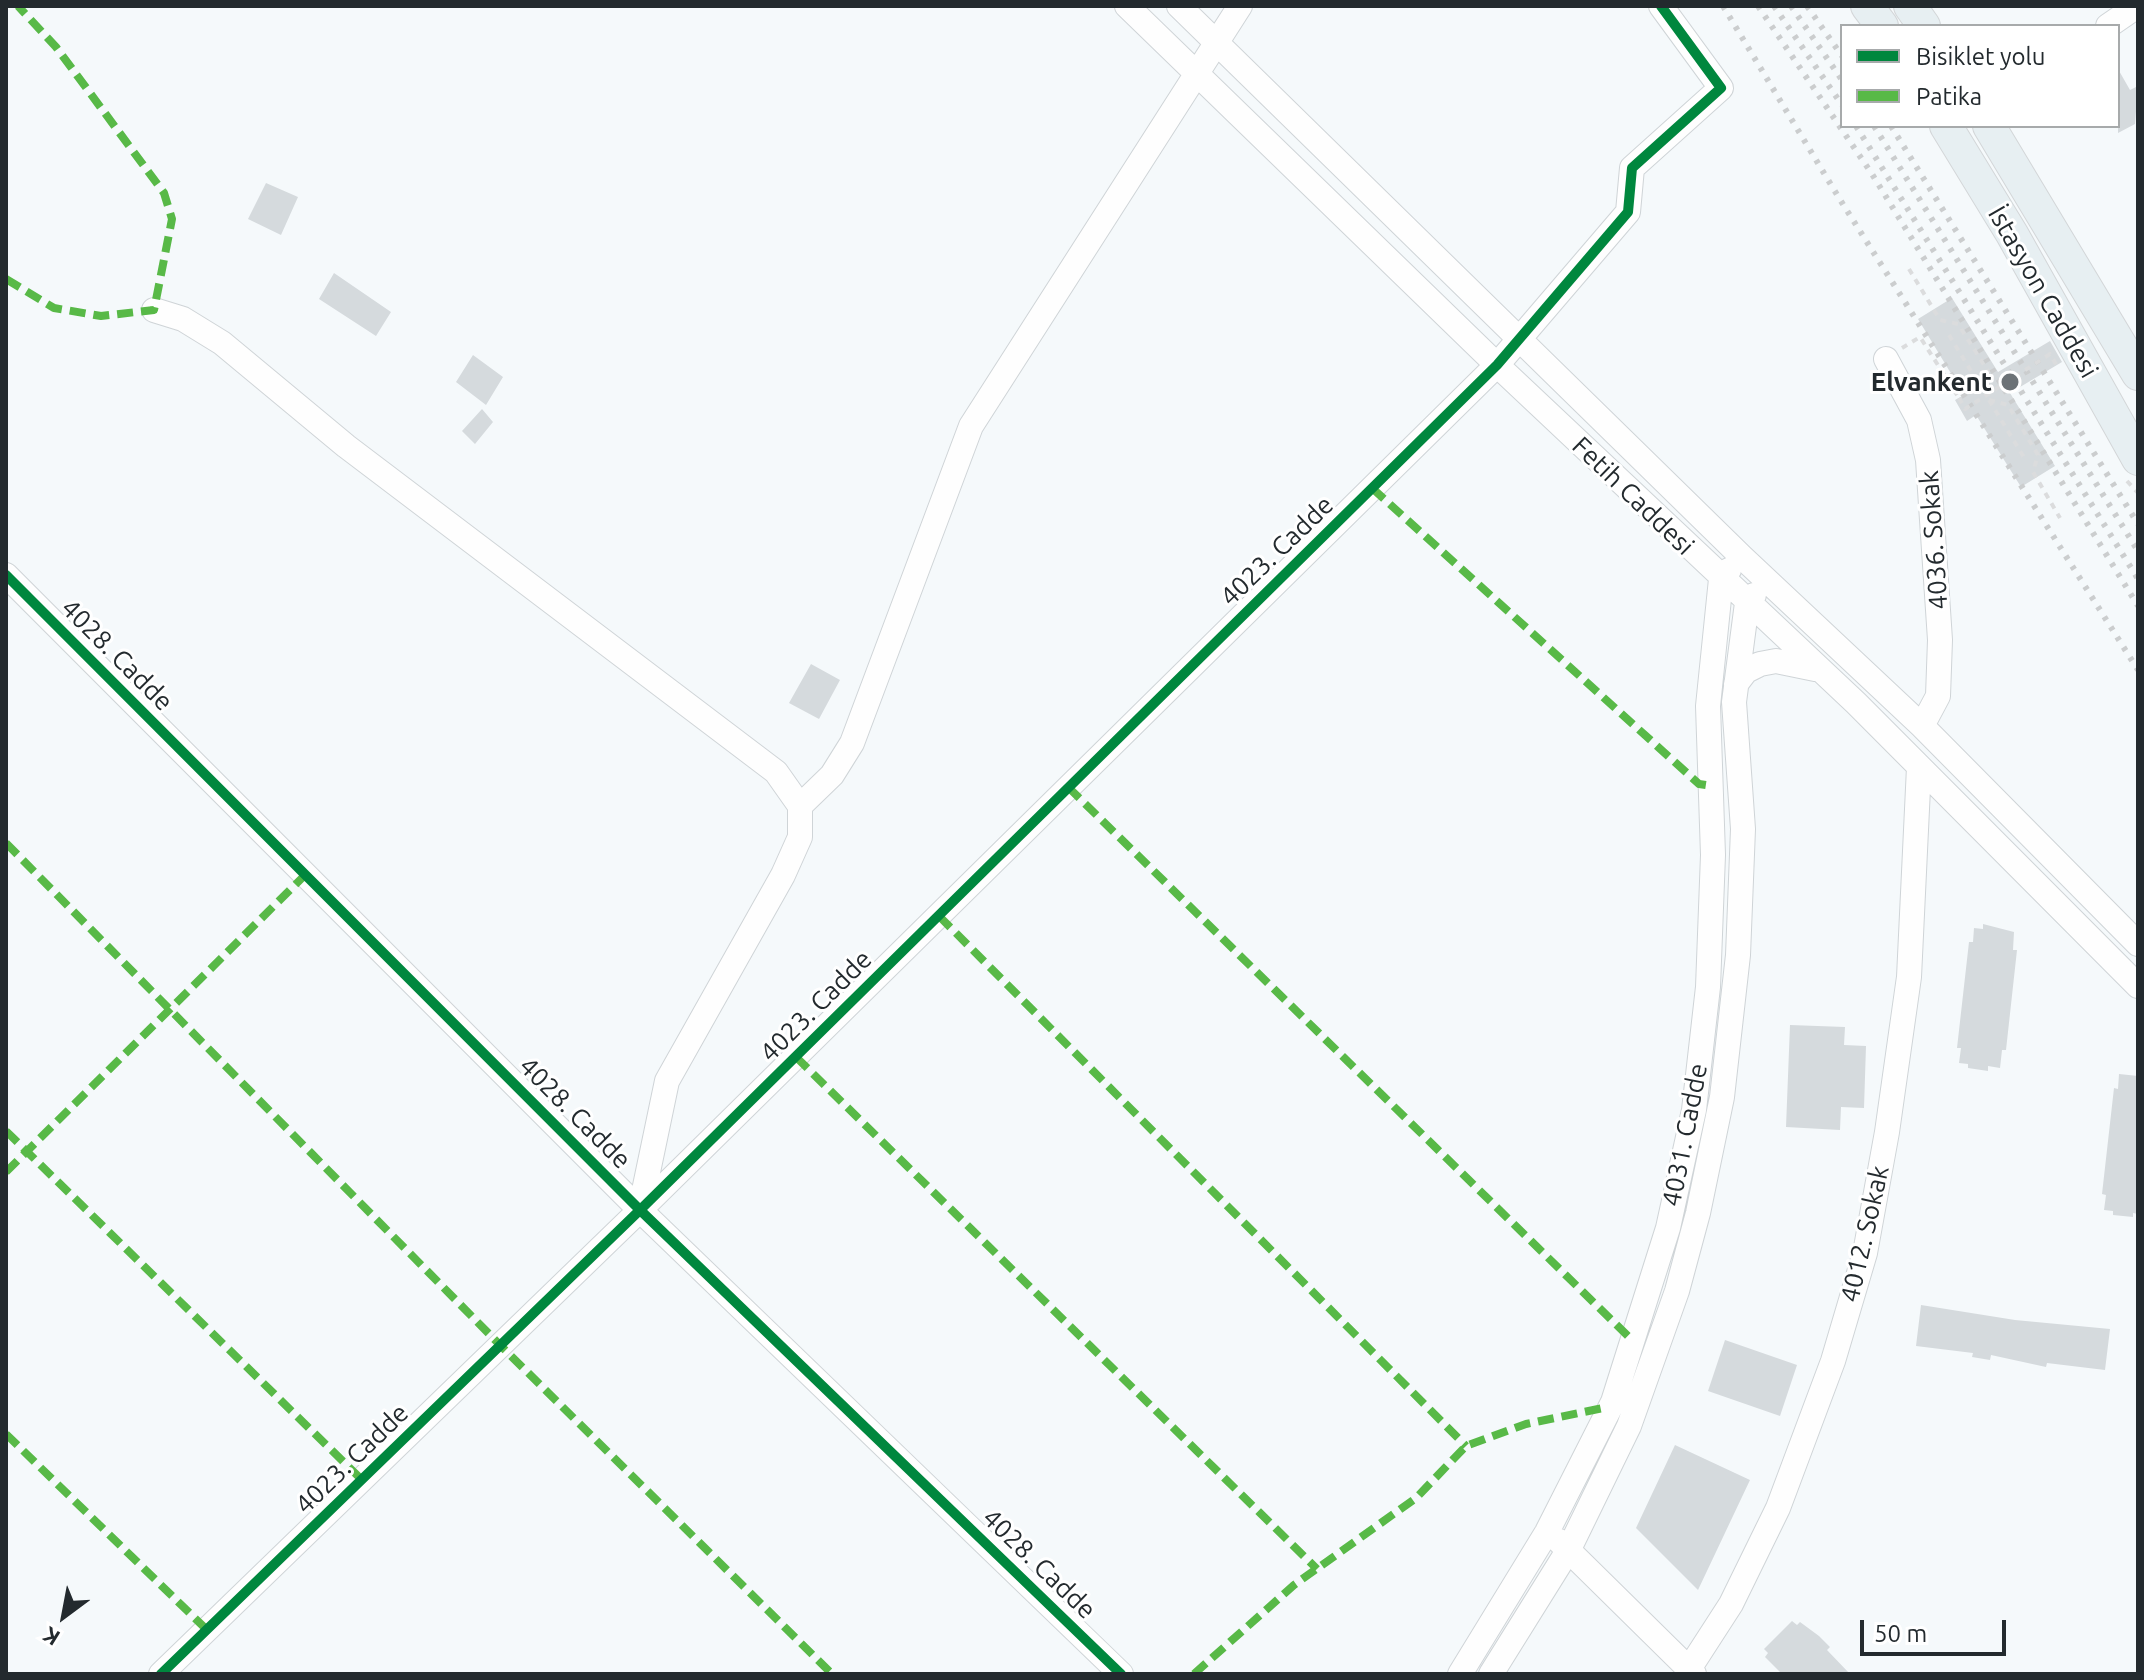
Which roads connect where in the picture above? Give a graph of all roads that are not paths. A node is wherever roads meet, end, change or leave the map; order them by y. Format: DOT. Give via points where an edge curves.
graph roads {
  1 [pos="1127,6"];
  2 [pos="1179,6"];
  3 [pos="1240,6"];
  4 [pos="1661,6"];
  5 [pos="1867,6"];
  6 [pos="2137,6"];
  7 [pos="1880,24"];
  8 [pos="2111,24"];
  9 [pos="1216,43"];
  10 [pos="1196,74"];
  11 [pos="1947,128"];
  12 [pos="1990,128"];
  13 [pos="154,310"];
  14 [pos="1519,339"];
  15 [pos="1886,359"];
  16 [pos="1497,365"];
  17 [pos="2138,374"];
  18 [pos="2138,459"];
  19 [pos="1742,557"];
  20 [pos="6,575"];
  21 [pos="1721,579"];
  22 [pos="1767,580"];
  23 [pos="1747,603"];
  24 [pos="1817,670"];
  25 [pos="1736,684"];
  26 [pos="1922,726"];
  27 [pos="1919,767"];
  28 [pos="800,806"];
  29 [pos="2138,944"];
  30 [pos="2138,986"];
  31 [pos="640,1210"];
  32 [pos="1547,1532"];
  33 [pos="1569,1549"];
  34 [pos="1691,1672"];
  35 [pos="161,1674"];
  36 [pos="1121,1674"];
  37 [pos="1460,1674"];
  38 [pos="1491,1674"];
  1 -- 10 [label="street, Fetih Caddesi"];
  2 -- 9 [label="street, Fetih Caddesi"];
  3 -- 9 [label="street"];
  4 -- 14 [label="street, 4023. Cadde" via="1721,88 1632,168 1628,212"];
  5 -- 7 [label="main road"];
  6 -- 8 [label="street"];
  9 -- 10 [label="street"];
  9 -- 14 [label="street, Fetih Caddesi"];
  10 -- 16 [label="street, Fetih Caddesi"];
  10 -- 28 [label="street" via="971,426 852,743 832,775"];
  11 -- 18 [label="main road, İstasyon Caddesi"];
  12 -- 17 [label="main road, İstasyon Caddesi"];
  13 -- 28 [label="street" via="183,319 222,343 346,446 776,772"];
  14 -- 16 [label="street, 4023. Cadde"];
  14 -- 19 [label="street, Fetih Caddesi"];
  15 -- 26 [label="street, 4036. Sokak" via="1919,420 1928,460 1940,640 1938,696"];
  16 -- 21 [label="street, Fetih Caddesi"];
  16 -- 31 [label="street, 4023. Cadde"];
  19 -- 21 [label="street"];
  19 -- 22 [label="street, Fetih Caddesi"];
  20 -- 31 [label="street, 4028. Cadde"];
  21 -- 23 [label="street, Fetih Caddesi"];
  21 -- 32 [label="street, 4031. Cadde" via="1708,706 1712,918 1694,1110 1668,1228 1613,1402"];
  22 -- 23 [label="street"];
  22 -- 26 [label="street, Fetih Caddesi"];
  23 -- 24 [label="street, Fetih Caddesi"];
  23 -- 25 [label="street, 4031. Cadde"];
  24 -- 25 [label="street" via="1776,661 1746,671"];
  24 -- 27 [label="street, Fetih Caddesi"];
  25 -- 33 [label="street, 4031. Cadde" via="1743,829 1738,955 1711,1156 1650,1372"];
  26 -- 29 [label="street, Fetih Caddesi"];
  27 -- 30 [label="street, Fetih Caddesi"];
  27 -- 34 [label="street, 4012. Sokak" via="1909,977 1865,1253 1833,1361 1778,1508"];
  28 -- 31 [label="street" via="800,837 783,875 667,1081"];
  31 -- 35 [label="street, 4023. Cadde"];
  31 -- 36 [label="street, 4028. Cadde"];
  32 -- 33 [label="street"];
  32 -- 37 [label="street, 4031. Cadde"];
  33 -- 34 [label="street"];
  33 -- 38 [label="street, 4031. Cadde"];
}
